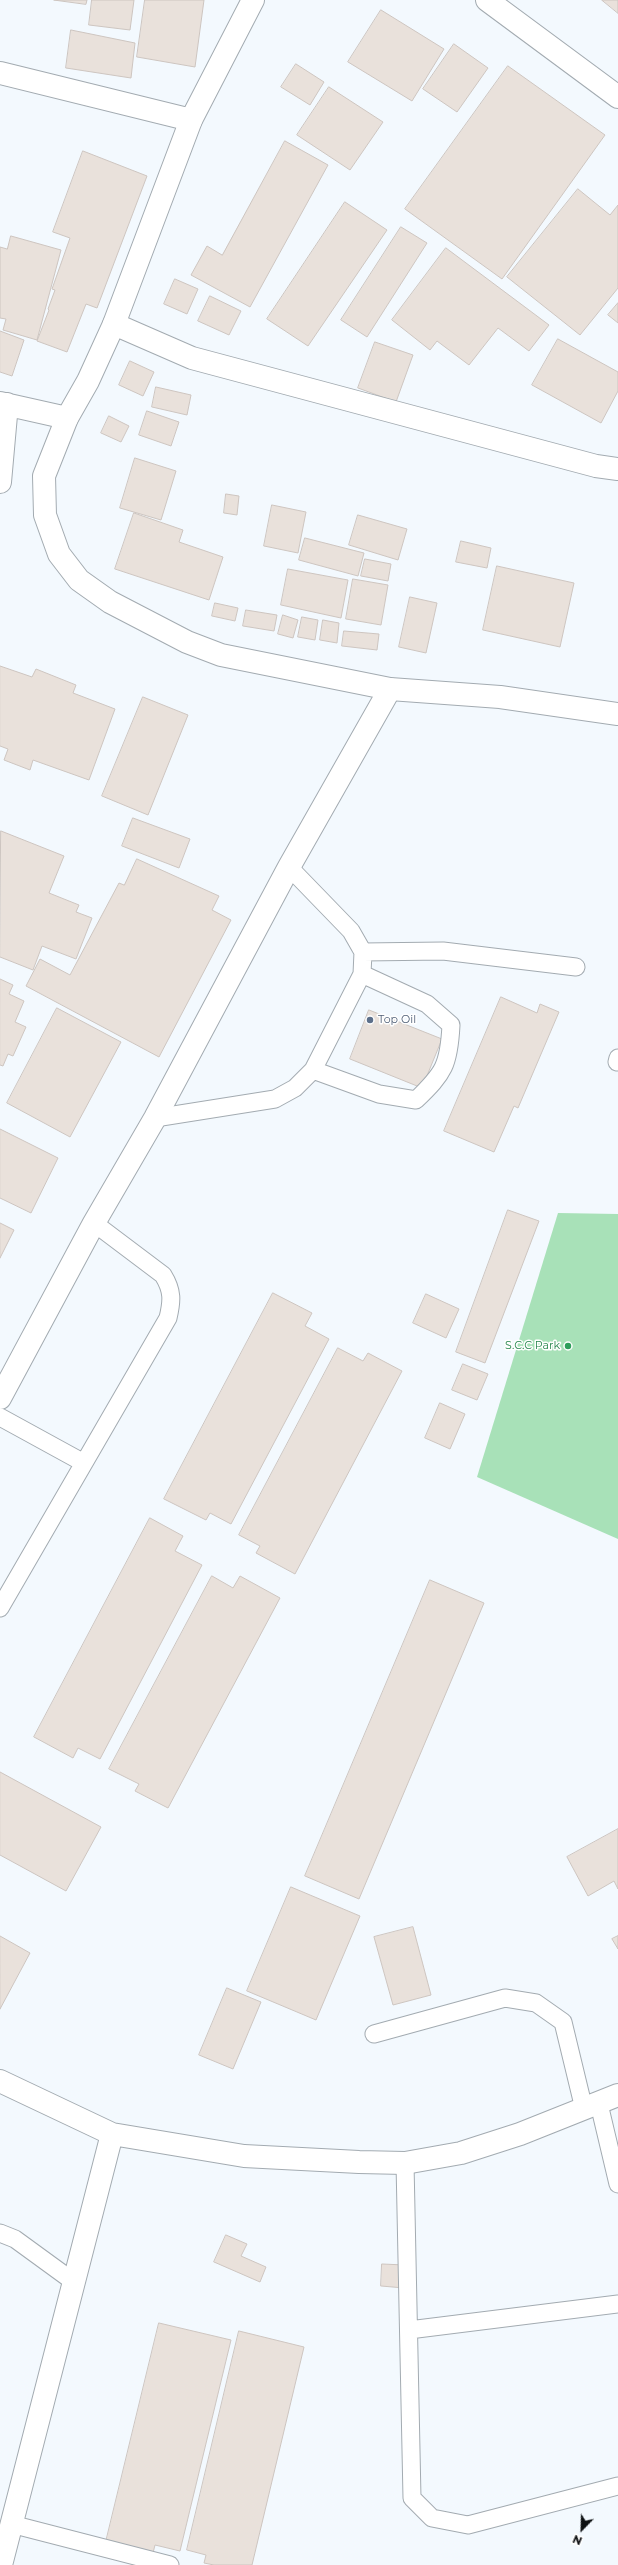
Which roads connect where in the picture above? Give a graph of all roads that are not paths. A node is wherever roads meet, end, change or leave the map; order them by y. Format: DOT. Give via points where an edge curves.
graph roads {
  1 [pos="253,0"];
  2 [pos="487,0"];
  3 [pos="0,73"];
  4 [pos="618,97"];
  5 [pos="191,120"];
  6 [pos="114,324"];
  7 [pos="3,403"];
  8 [pos="67,418"];
  9 [pos="618,469"];
  10 [pos="0,482"];
  11 [pos="390,689"];
  12 [pos="618,714"];
  13 [pos="288,867"];
  14 [pos="363,952"];
  15 [pos="576,967"];
  16 [pos="362,974"];
  17 [pos="313,1070"];
  18 [pos="155,1118"];
  19 [pos="94,1223"];
  20 [pos="0,1398"];
  21 [pos="0,1417"];
  22 [pos="84,1463"];
  23 [pos="0,1608"];
  24 [pos="374,2034"];
  25 [pos="0,2081"];
  26 [pos="600,2103"];
  27 [pos="112,2134"];
  28 [pos="405,2163"];
  29 [pos="618,2184"];
  30 [pos="0,2233"];
  31 [pos="74,2282"];
  32 [pos="618,2304"];
  33 [pos="409,2330"];
  34 [pos="618,2486"];
  35 [pos="11,2524"];
  36 [pos="1,2565"];
  37 [pos="170,2565"];
  1 -- 5 [label="street"];
  2 -- 4 [label="street"];
  3 -- 5 [label="street"];
  5 -- 6 [label="street"];
  6 -- 8 [label="street" via="88,381"];
  6 -- 9 [label="street" via="192,358 596,466"];
  7 -- 8 [label="street"];
  7 -- 10 [label="street"];
  8 -- 11 [label="street" via="44,476 45,515 59,554 79,580 110,602 154,626 221,655"];
  11 -- 12 [label="street" via="500,697"];
  11 -- 13 [label="street"];
  13 -- 14 [label="lane" via="351,931"];
  13 -- 18 [label="street"];
  14 -- 15 [label="lane" via="443,951"];
  14 -- 16 [label="lane"];
  16 -- 17 [label="lane"];
  16 -- 17 [label="lane" via="427,1004 451,1025 450,1050 439,1077 416,1100 379,1094"];
  17 -- 18 [label="lane" via="295,1088 275,1099"];
  18 -- 19 [label="street"];
  19 -- 20 [label="street"];
  19 -- 22 [label="lane" via="163,1276 170,1286 172,1298 168,1318"];
  21 -- 22 [label="lane"];
  22 -- 23 [label="lane"];
  24 -- 26 [label="lane" via="504,1998 536,2002 563,2022"];
  25 -- 27 [label="street"];
  26 -- 28 [label="street" via="461,2153"];
  26 -- 29 [label="lane"];
  27 -- 28 [label="street" via="244,2156 305,2161"];
  27 -- 31 [label="street"];
  28 -- 33 [label="lane"];
  30 -- 31 [label="lane" via="15,2239"];
  31 -- 35 [label="street"];
  32 -- 33 [label="lane"];
  33 -- 34 [label="lane" via="412,2498 432,2518 468,2525"];
  35 -- 36 [label="street"];
  35 -- 37 [label="lane"];
}
